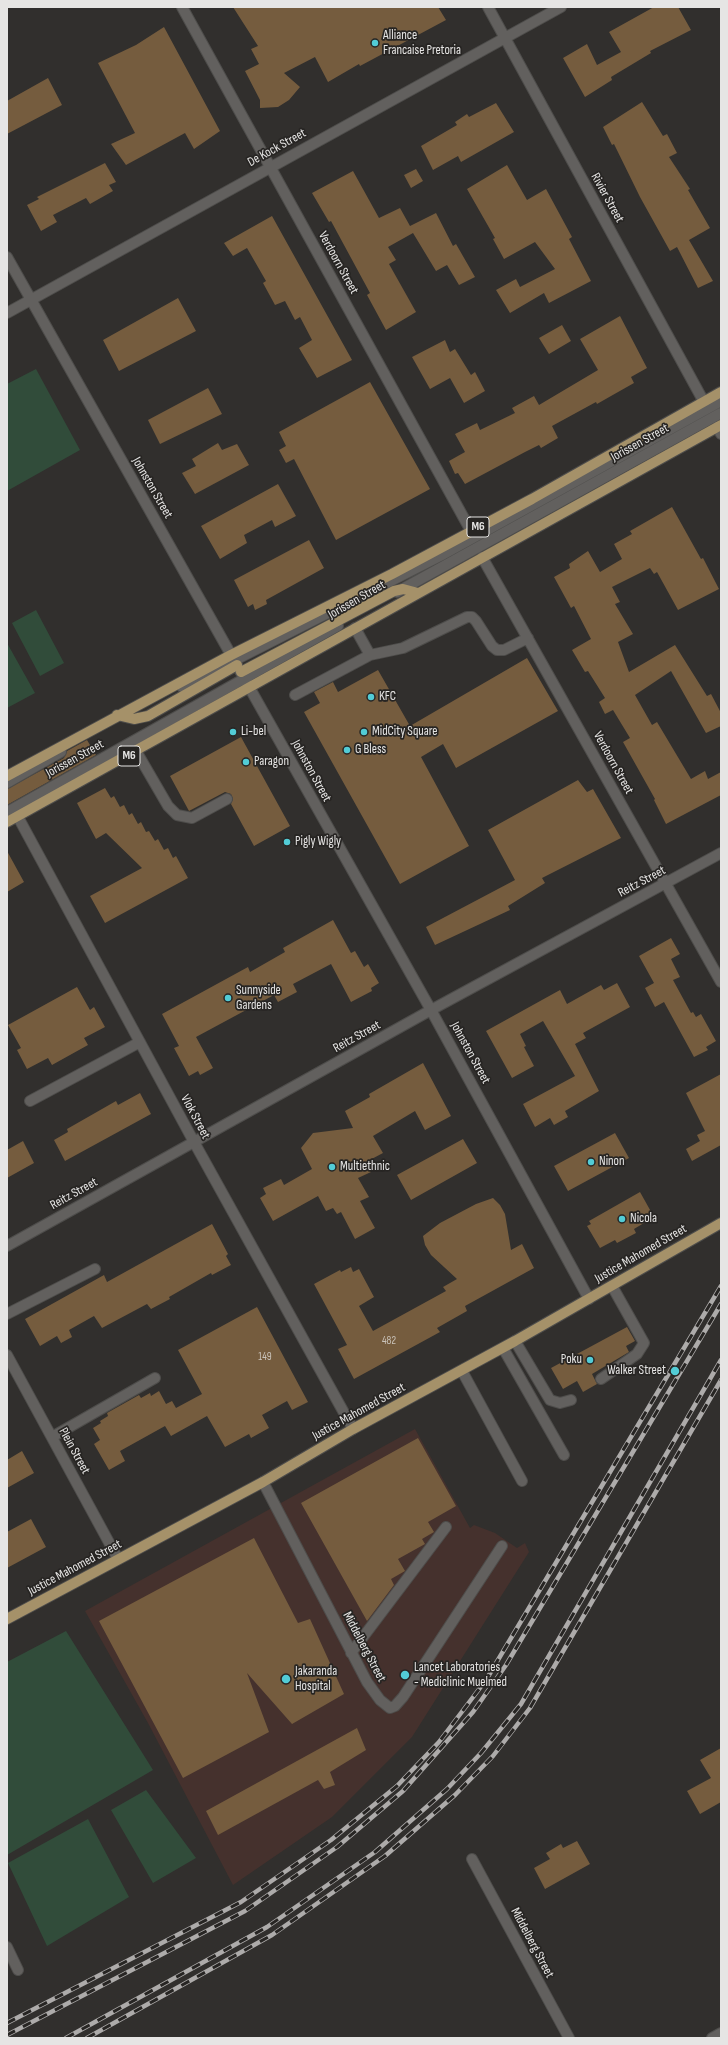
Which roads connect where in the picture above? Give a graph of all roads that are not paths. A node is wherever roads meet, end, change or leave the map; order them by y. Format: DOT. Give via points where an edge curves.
graph roads {
  1 [pos="182,7"];
  2 [pos="488,7"];
  3 [pos="562,7"];
  4 [pos="505,38"];
  5 [pos="270,166"];
  6 [pos="7,257"];
  7 [pos="31,300"];
  8 [pos="7,313"];
  9 [pos="721,392"];
  10 [pos="721,401"];
  11 [pos="704,402"];
  12 [pos="721,413"];
  13 [pos="720,429"];
  14 [pos="471,531"];
  15 [pos="482,557"];
  16 [pos="402,589"];
  17 [pos="418,593"];
  18 [pos="355,628"];
  19 [pos="528,638"];
  20 [pos="370,654"];
  21 [pos="240,670"];
  22 [pos="295,695"];
  23 [pos="120,716"];
  24 [pos="136,751"];
  25 [pos="7,776"];
  26 [pos="7,783"];
  27 [pos="227,799"];
  28 [pos="7,812"];
  29 [pos="18,816"];
  30 [pos="7,822"];
  31 [pos="721,853"];
  32 [pos="666,884"];
  33 [pos="721,982"];
  34 [pos="431,1010"];
  35 [pos="140,1042"];
  36 [pos="30,1101"];
  37 [pos="194,1142"];
  38 [pos="721,1223"];
  39 [pos="7,1246"];
  40 [pos="95,1269"];
  41 [pos="612,1286"];
  42 [pos="589,1299"];
  43 [pos="7,1314"];
  44 [pos="515,1341"];
  45 [pos="503,1348"];
  46 [pos="7,1355"];
  47 [pos="462,1371"];
  48 [pos="155,1378"];
  49 [pos="601,1379"];
  50 [pos="571,1400"];
  51 [pos="353,1429"];
  52 [pos="52,1437"];
  53 [pos="564,1455"];
  54 [pos="522,1481"];
  55 [pos="263,1482"];
  56 [pos="446,1528"];
  57 [pos="502,1546"];
  58 [pos="118,1559"];
  59 [pos="7,1620"];
  60 [pos="351,1653"];
  61 [pos="472,1859"];
  62 [pos="7,1947"];
  63 [pos="18,1970"];
  64 [pos="721,2033"];
  65 [pos="569,2038"];
  66 [pos="712,2038"];
  1 -- 5 [label="street, Verdoorn Street"];
  2 -- 4 [label="street, Rivier Street"];
  3 -- 4 [label="street, De Kock Street"];
  4 -- 5 [label="street, De Kock Street"];
  4 -- 11 [label="street, Rivier Street"];
  5 -- 7 [label="street, De Kock Street"];
  5 -- 14 [label="street, Verdoorn Street"];
  6 -- 7 [label="street, Johnston Street"];
  7 -- 8 [label="street, De Kock Street"];
  7 -- 21 [label="street, Johnston Street"];
  9 -- 11 [label="main road, Jorissen Street / M6"];
  10 -- 21 [label="street, Jorissen Street"];
  11 -- 14 [label="main road, Jorissen Street / M6"];
  12 -- 16 [label="street, Jorissen Street"];
  13 -- 15 [label="main road, Jorissen Street / M6"];
  14 -- 21 [label="main road, Jorissen Street / M6" via="392,574"];
  15 -- 17 [label="main road, Jorissen Street / M6"];
  15 -- 19 [label="street, Verdoorn Street"];
  16 -- 17 [label="main road"];
  16 -- 21 [label="main road"];
  17 -- 18 [label="main road, Jorissen Street / M6"];
  18 -- 20 [label="street"];
  18 -- 21 [label="main road, Jorissen Street / M6"];
  19 -- 20 [label="street" via="504,650 497,650 472,617 467,617 403,648"];
  19 -- 32 [label="street, Verdoorn Street"];
  20 -- 22 [label="street"];
  21 -- 23 [label="main road, Jorissen Street / M6"];
  21 -- 23 [label="main road" via="160,711 138,719"];
  21 -- 24 [label="main road, Jorissen Street / M6"];
  21 -- 28 [label="street, Jorissen Street"];
  21 -- 34 [label="street, Johnston Street"];
  23 -- 25 [label="main road, Jorissen Street / M6"];
  23 -- 26 [label="street, Jorissen Street"];
  24 -- 27 [label="street" via="168,806 177,815 192,818"];
  24 -- 29 [label="main road, Jorissen Street / M6"];
  29 -- 30 [label="main road, Jorissen Street / M6"];
  29 -- 35 [label="street, Vlok Street"];
  31 -- 32 [label="street, Reitz Street"];
  32 -- 33 [label="street, Verdoorn Street"];
  32 -- 34 [label="street, Reitz Street"];
  34 -- 37 [label="street, Reitz Street"];
  34 -- 42 [label="street, Johnston Street"];
  35 -- 36 [label="street"];
  35 -- 37 [label="street, Vlok Street"];
  37 -- 39 [label="street, Reitz Street"];
  37 -- 51 [label="street, Vlok Street"];
  38 -- 41 [label="main road, Justice Mahomed Street"];
  40 -- 43 [label="street"];
  41 -- 42 [label="main road, Justice Mahomed Street"];
  41 -- 49 [label="street" via="644,1343 636,1354"];
  42 -- 44 [label="main road, Justice Mahomed Street"];
  44 -- 45 [label="main road, Justice Mahomed Street"];
  44 -- 50 [label="street" via="550,1400 560,1403"];
  45 -- 47 [label="main road, Justice Mahomed Street"];
  45 -- 53 [label="street"];
  46 -- 52 [label="street, Plein Street"];
  47 -- 51 [label="main road, Justice Mahomed Street"];
  47 -- 54 [label="street"];
  48 -- 52 [label="street"];
  51 -- 55 [label="main road, Justice Mahomed Street"];
  52 -- 58 [label="street, Plein Street"];
  55 -- 58 [label="main road, Justice Mahomed Street"];
  55 -- 60 [label="street, Middelberg Street"];
  56 -- 60 [label="street"];
  57 -- 60 [label="street, Middelberg Street" via="395,1706 387,1707 373,1692"];
  58 -- 59 [label="main road, Justice Mahomed Street"];
  61 -- 65 [label="street, Middelberg Street"];
  62 -- 63 [label="street"];
  64 -- 66 [label="street"];
}
